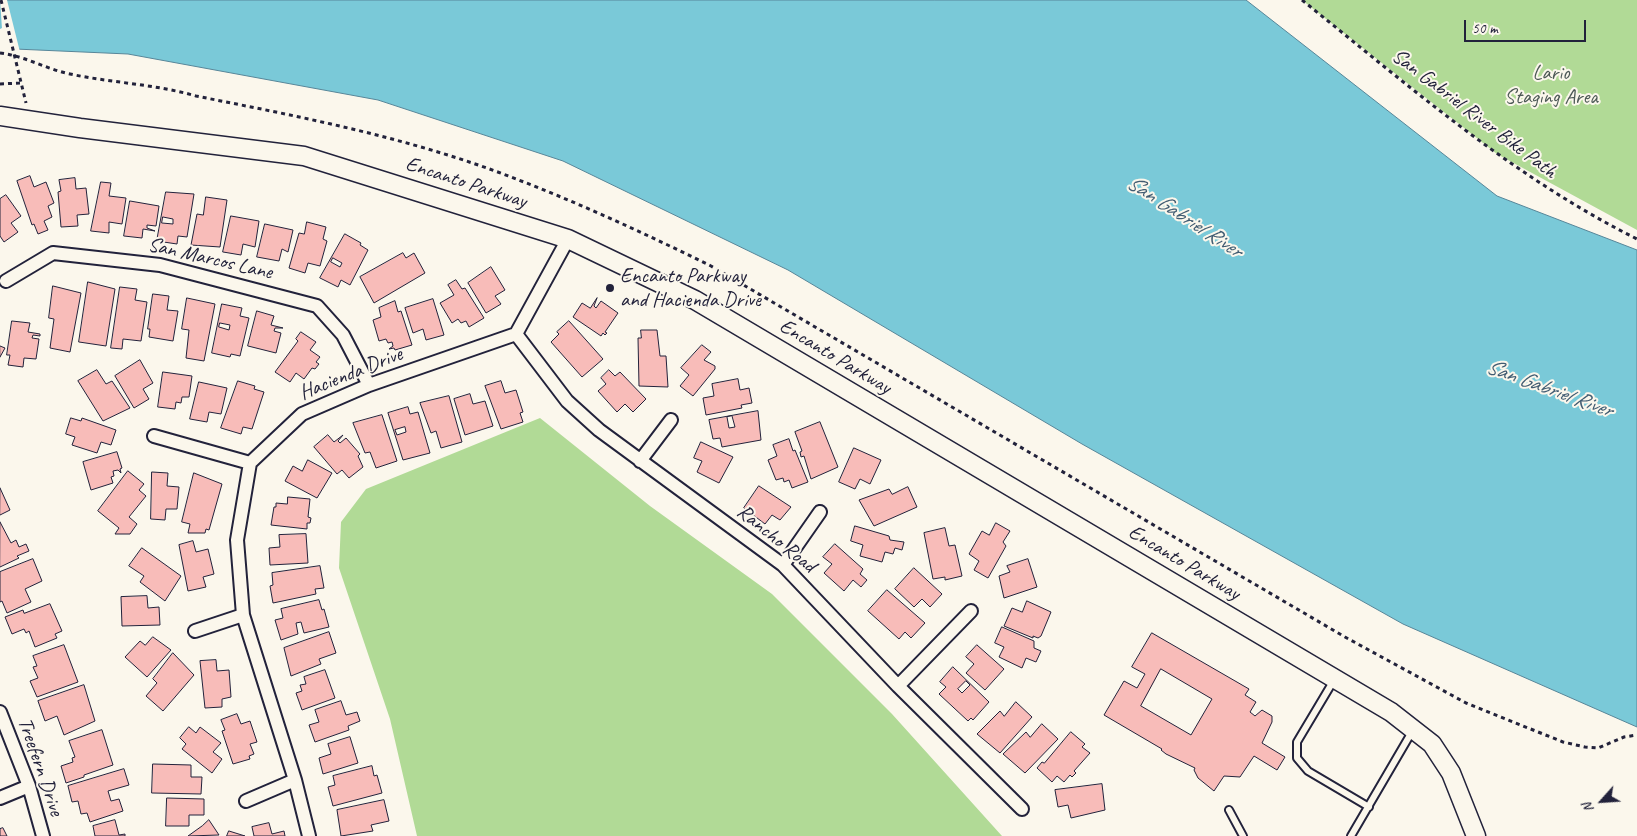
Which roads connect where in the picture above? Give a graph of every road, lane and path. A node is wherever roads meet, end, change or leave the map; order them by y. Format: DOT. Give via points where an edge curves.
graph roads {
  1 [pos="1,0"];
  2 [pos="1302,0"];
  3 [pos="0,84"];
  4 [pos="0,116"];
  5 [pos="568,239"];
  6 [pos="1637,239"];
  7 [pos="6,281"];
  8 [pos="516,334"];
  9 [pos="369,384"];
  10 [pos="672,420"];
  11 [pos="154,436"];
  12 [pos="640,462"];
  13 [pos="250,463"];
  14 [pos="820,512"];
  15 [pos="783,565"];
  16 [pos="971,611"];
  17 [pos="243,615"];
  18 [pos="195,632"];
  19 [pos="1335,679"];
  20 [pos="898,686"];
  21 [pos="0,712"];
  22 [pos="1414,729"];
  23 [pos="295,780"];
  24 [pos="29,786"];
  25 [pos="0,798"];
  26 [pos="246,801"];
  27 [pos="1369,807"];
  28 [pos="1022,809"];
  29 [pos="1229,810"];
  30 [pos="43,836"];
  31 [pos="309,836"];
  32 [pos="1243,836"];
  33 [pos="1351,836"];
  34 [pos="1476,836"];
  1 -- 3 [label="path, bridge" via="21,83"];
  2 -- 6 [label="path, San Gabriel River Bike Path" via="1487,148 1588,214"];
  4 -- 5 [label="street, Encanto Parkway" via="304,156"];
  5 -- 8 [label="street"];
  5 -- 19 [label="street, Encanto Parkway" via="695,300"];
  7 -- 9 [label="street, San Marcos Lane" via="53,253 160,265 317,306 343,335"];
  8 -- 9 [label="street, Hacienda Drive"];
  8 -- 12 [label="street, Rancho Road" via="566,401"];
  9 -- 13 [label="street, Hacienda Drive" via="302,414"];
  10 -- 12 [label="street"];
  11 -- 13 [label="street"];
  12 -- 15 [label="street, Rancho Road"];
  13 -- 17 [label="street" via="237,540"];
  14 -- 15 [label="street"];
  15 -- 20 [label="street, Rancho Road"];
  16 -- 20 [label="street"];
  17 -- 18 [label="street"];
  17 -- 23 [label="street"];
  19 -- 22 [label="street, Encanto Parkway"];
  19 -- 27 [label="lane" via="1297,742 1297,758 1308,771"];
  20 -- 28 [label="street, Rancho Road"];
  21 -- 24 [label="street, Treefern Drive"];
  22 -- 27 [label="lane"];
  22 -- 34 [label="street, Encanto Parkway" via="1432,744 1451,774"];
  23 -- 26 [label="street"];
  23 -- 31 [label="street"];
  24 -- 25 [label="street"];
  24 -- 30 [label="street, Treefern Drive"];
  27 -- 33 [label="lane"];
  29 -- 32 [label="lane"];
}
